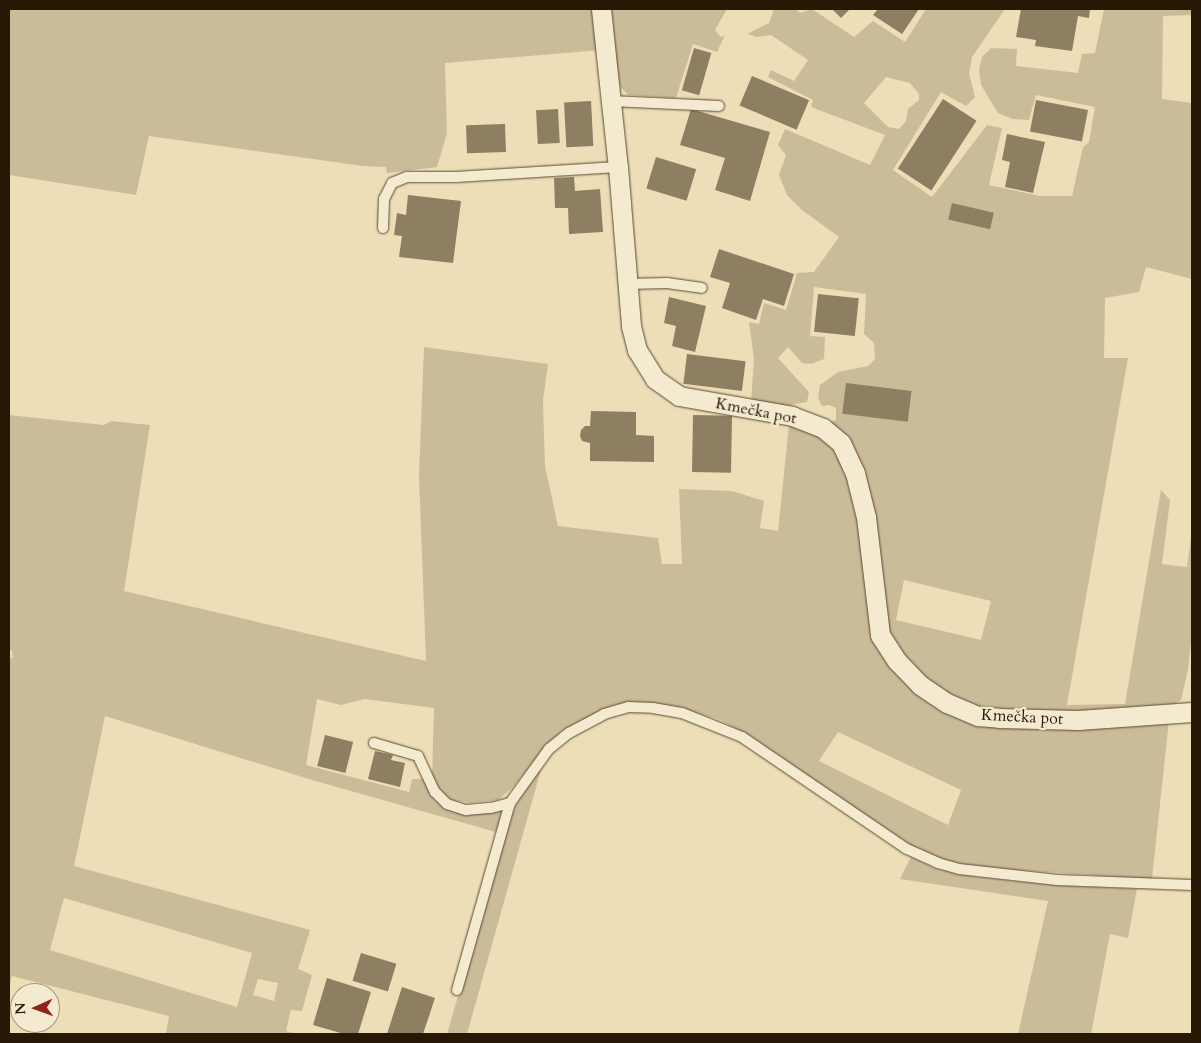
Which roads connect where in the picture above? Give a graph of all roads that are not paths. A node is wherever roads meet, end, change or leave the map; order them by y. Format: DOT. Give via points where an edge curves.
graph roads {
  1 [pos="601,9"];
  2 [pos="610,101"];
  3 [pos="718,106"];
  4 [pos="618,167"];
  5 [pos="383,228"];
  6 [pos="627,284"];
  7 [pos="702,288"];
  8 [pos="1192,712"];
  9 [pos="374,743"];
  10 [pos="510,803"];
  11 [pos="1192,885"];
  12 [pos="457,990"];
  1 -- 2 [label="street, Kmečka pot"];
  2 -- 3 [label="lane"];
  2 -- 4 [label="street, Kmečka pot"];
  4 -- 5 [label="lane" via="407,177 392,183 384,198"];
  4 -- 6 [label="street, Kmečka pot"];
  6 -- 7 [label="lane"];
  6 -- 8 [label="street, Kmečka pot" via="637,350 655,379 679,396 792,416 823,428 841,443 855,473 866,517 880,635 897,661 920,685 947,703 978,716 992,718 1078,720"];
  9 -- 10 [label="lane" via="418,756 434,792 447,804 466,810"];
  10 -- 11 [label="lane" via="549,749 569,733 604,714 628,707 652,708 682,713 742,737 907,849 938,863 959,869 1057,880"];
  10 -- 12 [label="lane"];
}
